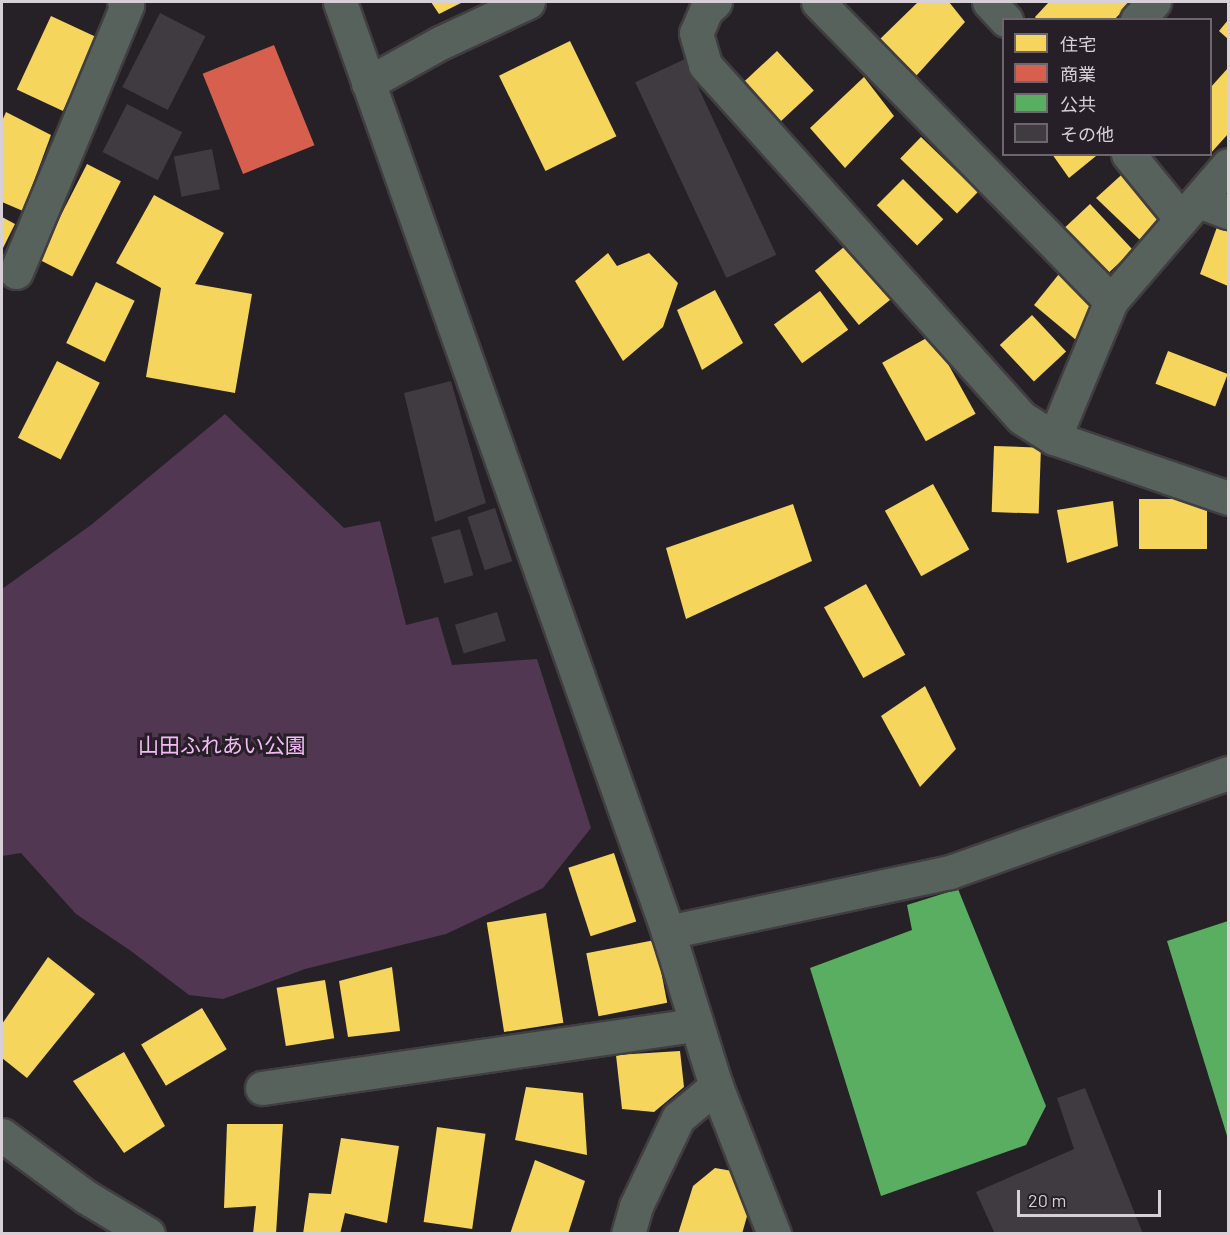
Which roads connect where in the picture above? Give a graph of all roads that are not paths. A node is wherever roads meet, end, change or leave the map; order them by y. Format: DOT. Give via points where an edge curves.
graph roads {
  1 [pos="124,2"];
  2 [pos="340,2"];
  3 [pos="528,2"];
  4 [pos="715,2"];
  5 [pos="818,2"];
  6 [pos="989,2"];
  7 [pos="1154,2"];
  8 [pos="1004,18"];
  9 [pos="1139,18"];
  10 [pos="368,83"];
  11 [pos="1131,156"];
  12 [pos="1228,165"];
  13 [pos="1203,211"];
  14 [pos="16,272"];
  15 [pos="1112,301"];
  16 [pos="1054,438"];
  17 [pos="1228,498"];
  18 [pos="1228,773"];
  19 [pos="668,932"];
  20 [pos="696,1026"];
  21 [pos="716,1086"];
  22 [pos="262,1088"];
  23 [pos="2,1135"];
  24 [pos="148,1233"];
  25 [pos="628,1233"];
  26 [pos="774,1233"];
  1 -- 14 [label="street" via="127,5"];
  2 -- 10 [label="street"];
  3 -- 10 [label="street" via="440,43"];
  4 -- 16 [label="street" via="706,10 696,33 705,65 1022,418"];
  5 -- 15 [label="street"];
  6 -- 8 [label="street"];
  7 -- 9 [label="street"];
  10 -- 19 [label="street"];
  11 -- 13 [label="street"];
  12 -- 13 [label="street"];
  13 -- 15 [label="street"];
  15 -- 16 [label="street"];
  16 -- 17 [label="street"];
  18 -- 19 [label="street" via="950,872"];
  19 -- 20 [label="street"];
  20 -- 21 [label="street"];
  20 -- 22 [label="street"];
  21 -- 25 [label="street" via="678,1118 636,1206"];
  21 -- 26 [label="street"];
  23 -- 24 [label="street" via="86,1197"];
}
